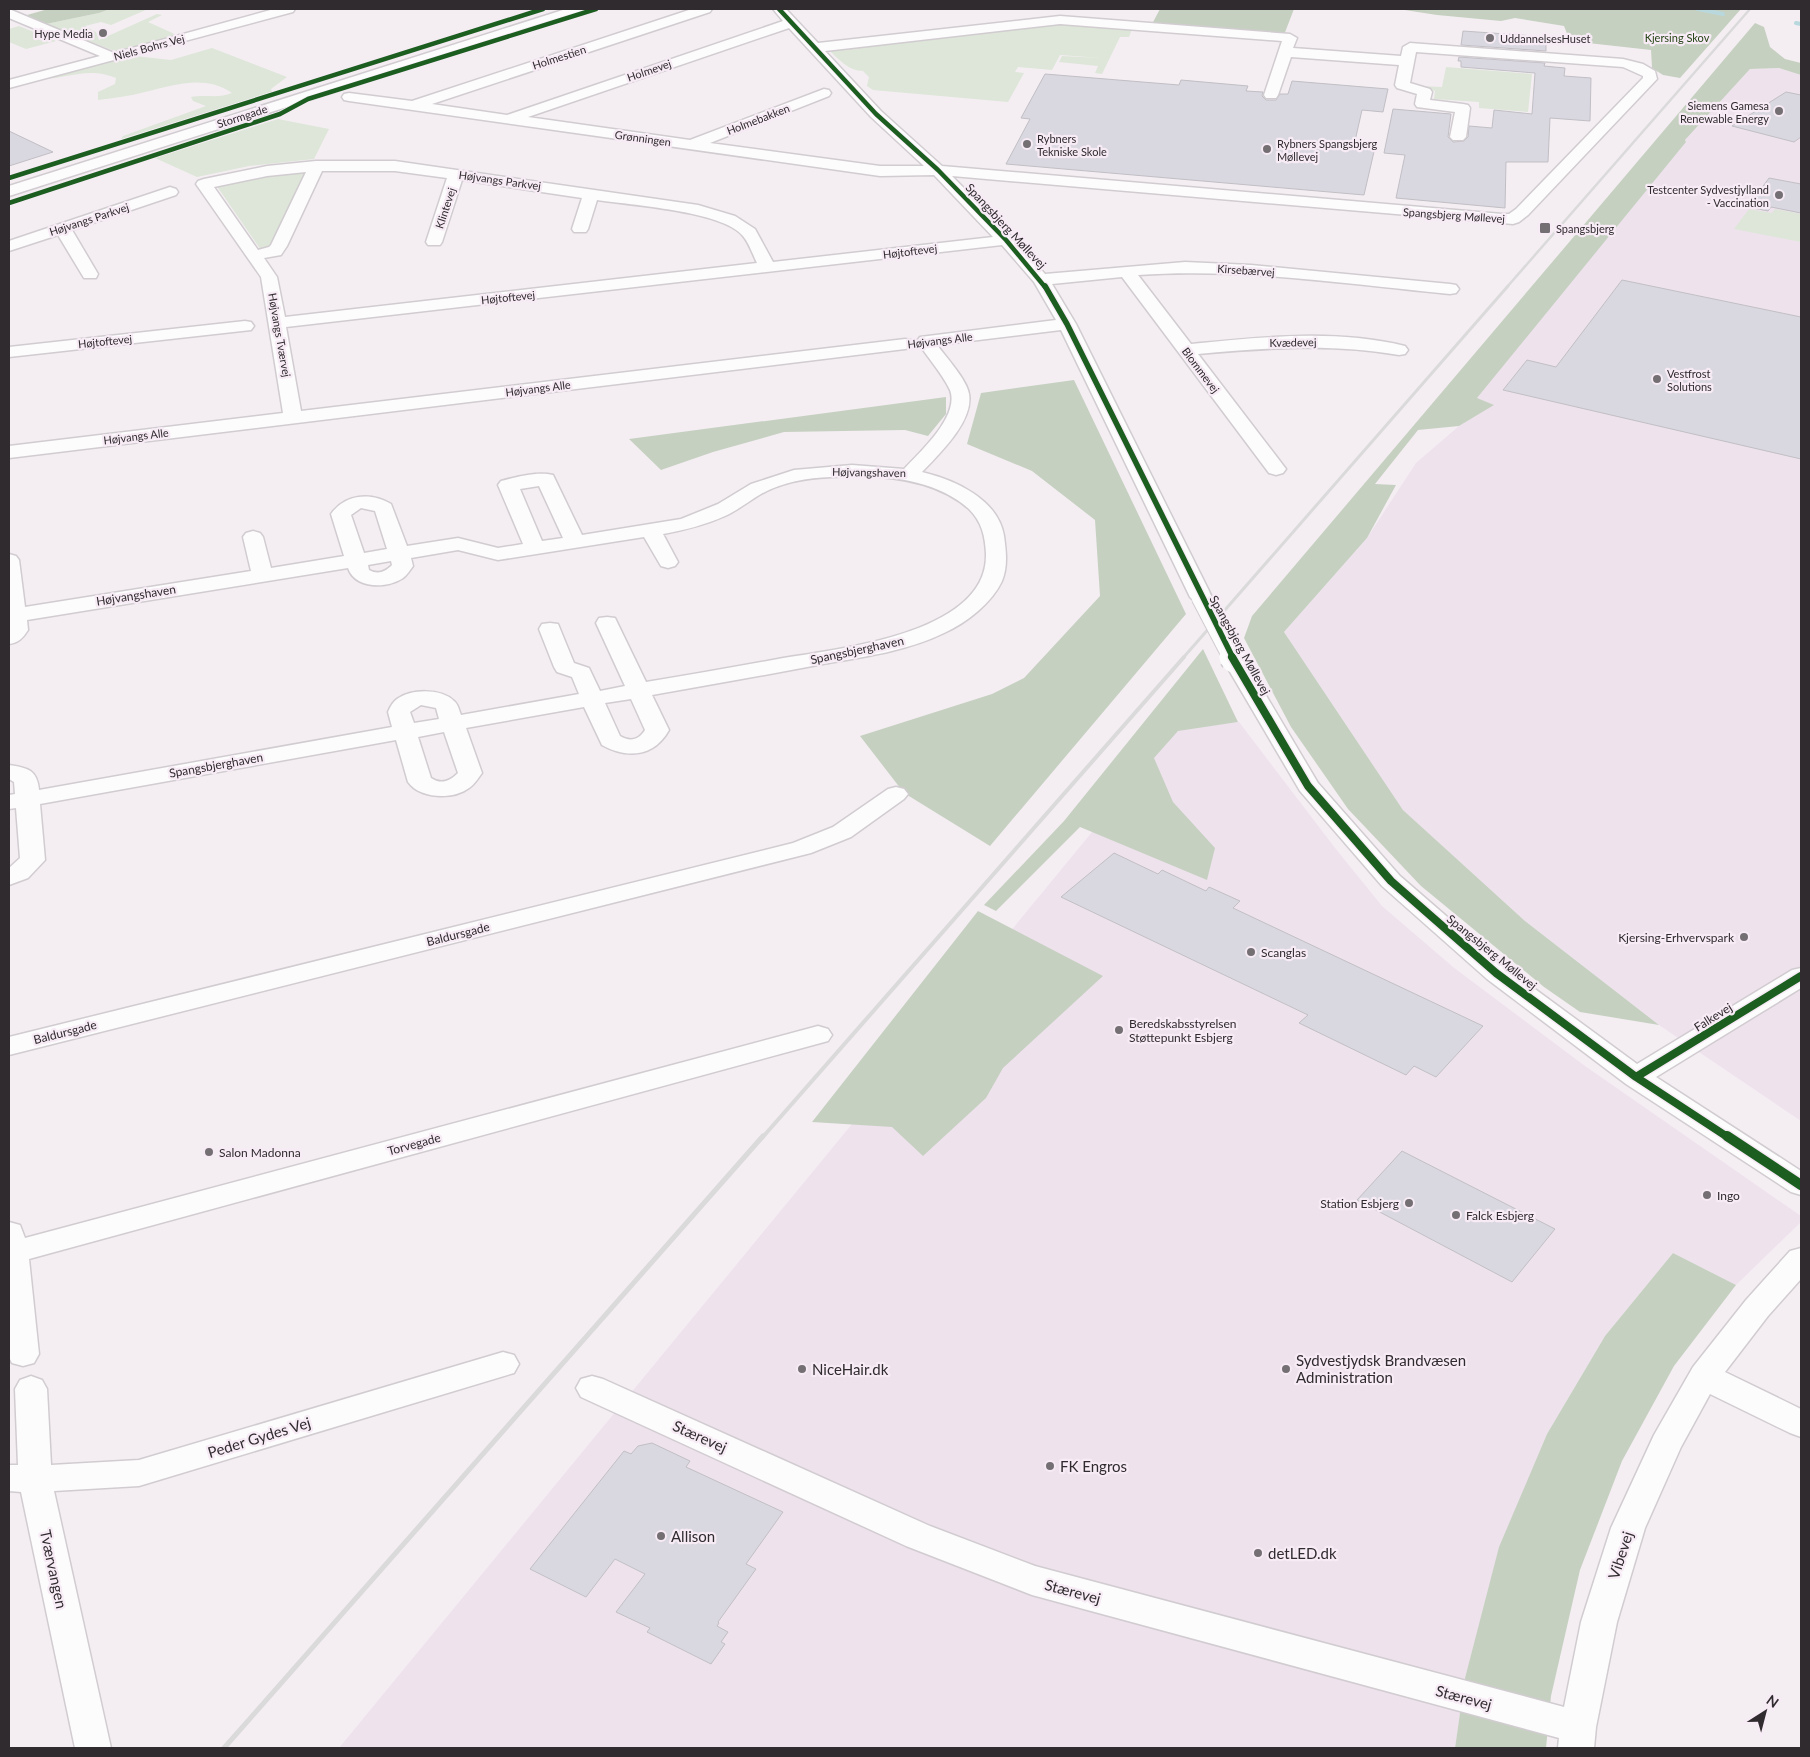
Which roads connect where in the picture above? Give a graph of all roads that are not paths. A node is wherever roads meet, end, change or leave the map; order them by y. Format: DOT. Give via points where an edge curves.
graph roads {
  1 [pos="288,9"];
  2 [pos="574,9"];
  3 [pos="579,9"];
  4 [pos="705,9"];
  5 [pos="779,9"];
  6 [pos="9,13"];
  7 [pos="560,14"];
  8 [pos="792,23"];
  9 [pos="813,48"];
  10 [pos="1286,52"];
  11 [pos="113,57"];
  12 [pos="1407,61"];
  13 [pos="9,84"];
  14 [pos="824,93"];
  15 [pos="1271,95"];
  16 [pos="350,97"];
  17 [pos="413,106"];
  18 [pos="507,120"];
  19 [pos="1458,137"];
  20 [pos="691,144"];
  21 [pos="316,166"];
  22 [pos="938,170"];
  23 [pos="456,174"];
  24 [pos="204,184"];
  25 [pos="9,191"];
  26 [pos="170,192"];
  27 [pos="590,194"];
  28 [pos="62,228"];
  29 [pos="580,229"];
  30 [pos="1006,240"];
  31 [pos="434,242"];
  32 [pos="9,246"];
  33 [pos="256,255"];
  34 [pos="768,268"];
  35 [pos="1126,271"];
  36 [pos="90,274"];
  37 [pos="1041,280"];
  38 [pos="1450,289"];
  39 [pos="278,323"];
  40 [pos="1067,324"];
  41 [pos="245,326"];
  42 [pos="926,341"];
  43 [pos="905,344"];
  44 [pos="1186,350"];
  45 [pos="1400,350"];
  46 [pos="9,352"];
  47 [pos="293,417"];
  48 [pos="9,452"];
  49 [pos="1276,469"];
  50 [pos="910,476"];
  51 [pos="651,530"];
  52 [pos="253,537"];
  53 [pos="575,542"];
  54 [pos="535,548"];
  55 [pos="399,553"];
  56 [pos="9,560"];
  57 [pos="356,560"];
  58 [pos="668,562"];
  59 [pos="262,575"];
  60 [pos="12,615"];
  61 [pos="607,623"];
  62 [pos="550,629"];
  63 [pos="9,638"];
  64 [pos="638,690"];
  65 [pos="592,699"];
  66 [pos="453,723"];
  67 [pos="405,732"];
  68 [pos="9,772"];
  69 [pos="896,794"];
  70 [pos="18,800"];
  71 [pos="9,876"];
  72 [pos="1801,976"];
  73 [pos="818,1035"];
  74 [pos="9,1046"];
  75 [pos="1636,1078"];
  76 [pos="1801,1186"];
  77 [pos="10,1246"];
  78 [pos="1801,1259"];
  79 [pos="24,1354"];
  80 [pos="503,1364"];
  81 [pos="1704,1376"];
  82 [pos="31,1388"];
  83 [pos="592,1388"];
  84 [pos="1801,1424"];
  85 [pos="22,1478"];
  86 [pos="1577,1738"];
  87 [pos="93,1748"];
  1 -- 11 [label="street, Niels Bohrs Vej"];
  2 -- 7 [label="street, Stormgade"];
  3 -- 7 [label="street, Stormgade"];
  4 -- 17 [label="street, Holmestien"];
  5 -- 8 [label="street, Spangsbjerg Møllevej"];
  6 -- 11 [label="street"];
  7 -- 25 [label="street, Stormgade"];
  8 -- 9 [label="street, Spangsbjerg Møllevej"];
  8 -- 18 [label="street, Holmevej"];
  9 -- 10 [label="street" via="1060,20 1290,38"];
  9 -- 22 [label="street, Spangsbjerg Møllevej" via="876,114"];
  10 -- 12 [label="street"];
  10 -- 15 [label="street"];
  11 -- 13 [label="street, Niels Bohrs Vej"];
  12 -- 19 [label="street" via="1402,85 1424,92 1422,104 1464,108"];
  12 -- 22 [label="street, Spangsbjerg Møllevej" via="1410,47 1607,61 1638,67 1650,74 1650,79 1528,206 1513,218 1502,220"];
  14 -- 20 [label="street, Holmebakken"];
  16 -- 17 [label="street, Grønningen"];
  17 -- 18 [label="street, Grønningen"];
  18 -- 20 [label="street, Grønningen"];
  20 -- 22 [label="street, Grønningen" via="880,171"];
  21 -- 23 [label="street, Højvangs Parkvej" via="395,166"];
  21 -- 24 [label="street, Højvangs Parkvej" via="267,170"];
  21 -- 33 [label="street" via="279,246 275,251"];
  22 -- 30 [label="street, Spangsbjerg Møllevej"];
  23 -- 27 [label="street, Højvangs Parkvej"];
  23 -- 31 [label="street, Klintevej"];
  24 -- 33 [label="street, Højvangs Tværvej"];
  26 -- 28 [label="street, Højvangs Parkvej"];
  27 -- 29 [label="street"];
  27 -- 34 [label="street, Højvangs Parkvej" via="698,210 729,219 749,232"];
  28 -- 32 [label="street, Højvangs Parkvej"];
  28 -- 36 [label="street"];
  30 -- 34 [label="street, Højtoftevej"];
  30 -- 37 [label="street, Spangsbjerg Møllevej"];
  33 -- 39 [label="street, Højvangs Tværvej" via="270,276"];
  34 -- 39 [label="street, Højtoftevej"];
  35 -- 37 [label="street, Kirsebærvej"];
  35 -- 38 [label="street, Kirsebærvej" via="1185,267 1251,270"];
  35 -- 44 [label="street, Blommevej"];
  37 -- 40 [label="street, Spangsbjerg Møllevej"];
  39 -- 47 [label="street, Højvangs Tværvej"];
  40 -- 42 [label="street, Højvangs Alle"];
  40 -- 75 [label="street, Spangsbjerg Møllevej, bridge" via="1201,597 1308,786 1391,881 1496,973"];
  41 -- 46 [label="street, Højtoftevej"];
  42 -- 50 [label="street, Højvangshaven" via="960,392 959,409 952,425"];
  43 -- 47 [label="street, Højvangs Alle"];
  44 -- 45 [label="street, Kvædevej" via="1270,342 1350,343"];
  44 -- 49 [label="street, Blommevej"];
  47 -- 48 [label="street, Højvangs Alle"];
  50 -- 51 [label="street, Højvangshaven" via="870,470 828,471 791,477 758,488 705,518"];
  50 -- 64 [label="street, Spangsbjerghaven" via="924,478 955,491 977,505 991,523 997,552 992,582 970,607 936,629 889,645"];
  51 -- 53 [label="street, Højvangshaven"];
  51 -- 58 [label="street"];
  52 -- 59 [label="street"];
  53 -- 54 [label="street, Højvangshaven"];
  53 -- 54 [label="street" via="546,479 508,485"];
  54 -- 55 [label="street, Højvangshaven" via="498,554 458,544"];
  55 -- 57 [label="street" via="404,566 382,579 365,577 360,573"];
  55 -- 57 [label="street" via="384,508 360,502 342,514"];
  56 -- 60 [label="street"];
  57 -- 59 [label="street, Højvangshaven"];
  59 -- 60 [label="street, Højvangshaven"];
  60 -- 63 [label="street" via="17,630"];
  61 -- 64 [label="street"];
  62 -- 65 [label="street" via="565,667 582,673"];
  64 -- 65 [label="street, Spangsbjerghaven"];
  64 -- 65 [label="street" via="657,730 649,742 636,747 610,740"];
  65 -- 66 [label="street, Spangsbjerghaven"];
  66 -- 67 [label="street, Spangsbjerghaven"];
  66 -- 67 [label="street" via="446,705 438,700 420,698 409,701 399,712"];
  66 -- 67 [label="street" via="470,773 460,784 446,790 427,788 420,782"];
  67 -- 70 [label="street, Spangsbjerghaven"];
  68 -- 70 [label="street" via="26,779"];
  69 -- 74 [label="street, Baldursgade" via="842,832 802,848"];
  70 -- 71 [label="street" via="33,860 20,873"];
  72 -- 75 [label="street, Falkevej"];
  73 -- 77 [label="street, Torvegade"];
  75 -- 76 [label="street, Spangsbjerg Møllevej"];
  77 -- 79 [label="street"];
  78 -- 81 [label="street, Vibevej" via="1757,1308"];
  80 -- 85 [label="street, Peder Gydes Vej" via="139,1473"];
  81 -- 84 [label="street"];
  81 -- 86 [label="street, Vibevej" via="1666,1444 1628,1528 1598,1622"];
  82 -- 85 [label="street, Tværvangen"];
  83 -- 86 [label="street, Stærevej" via="918,1536 1032,1580"];
  85 -- 87 [label="street, Tværvangen"];
}
